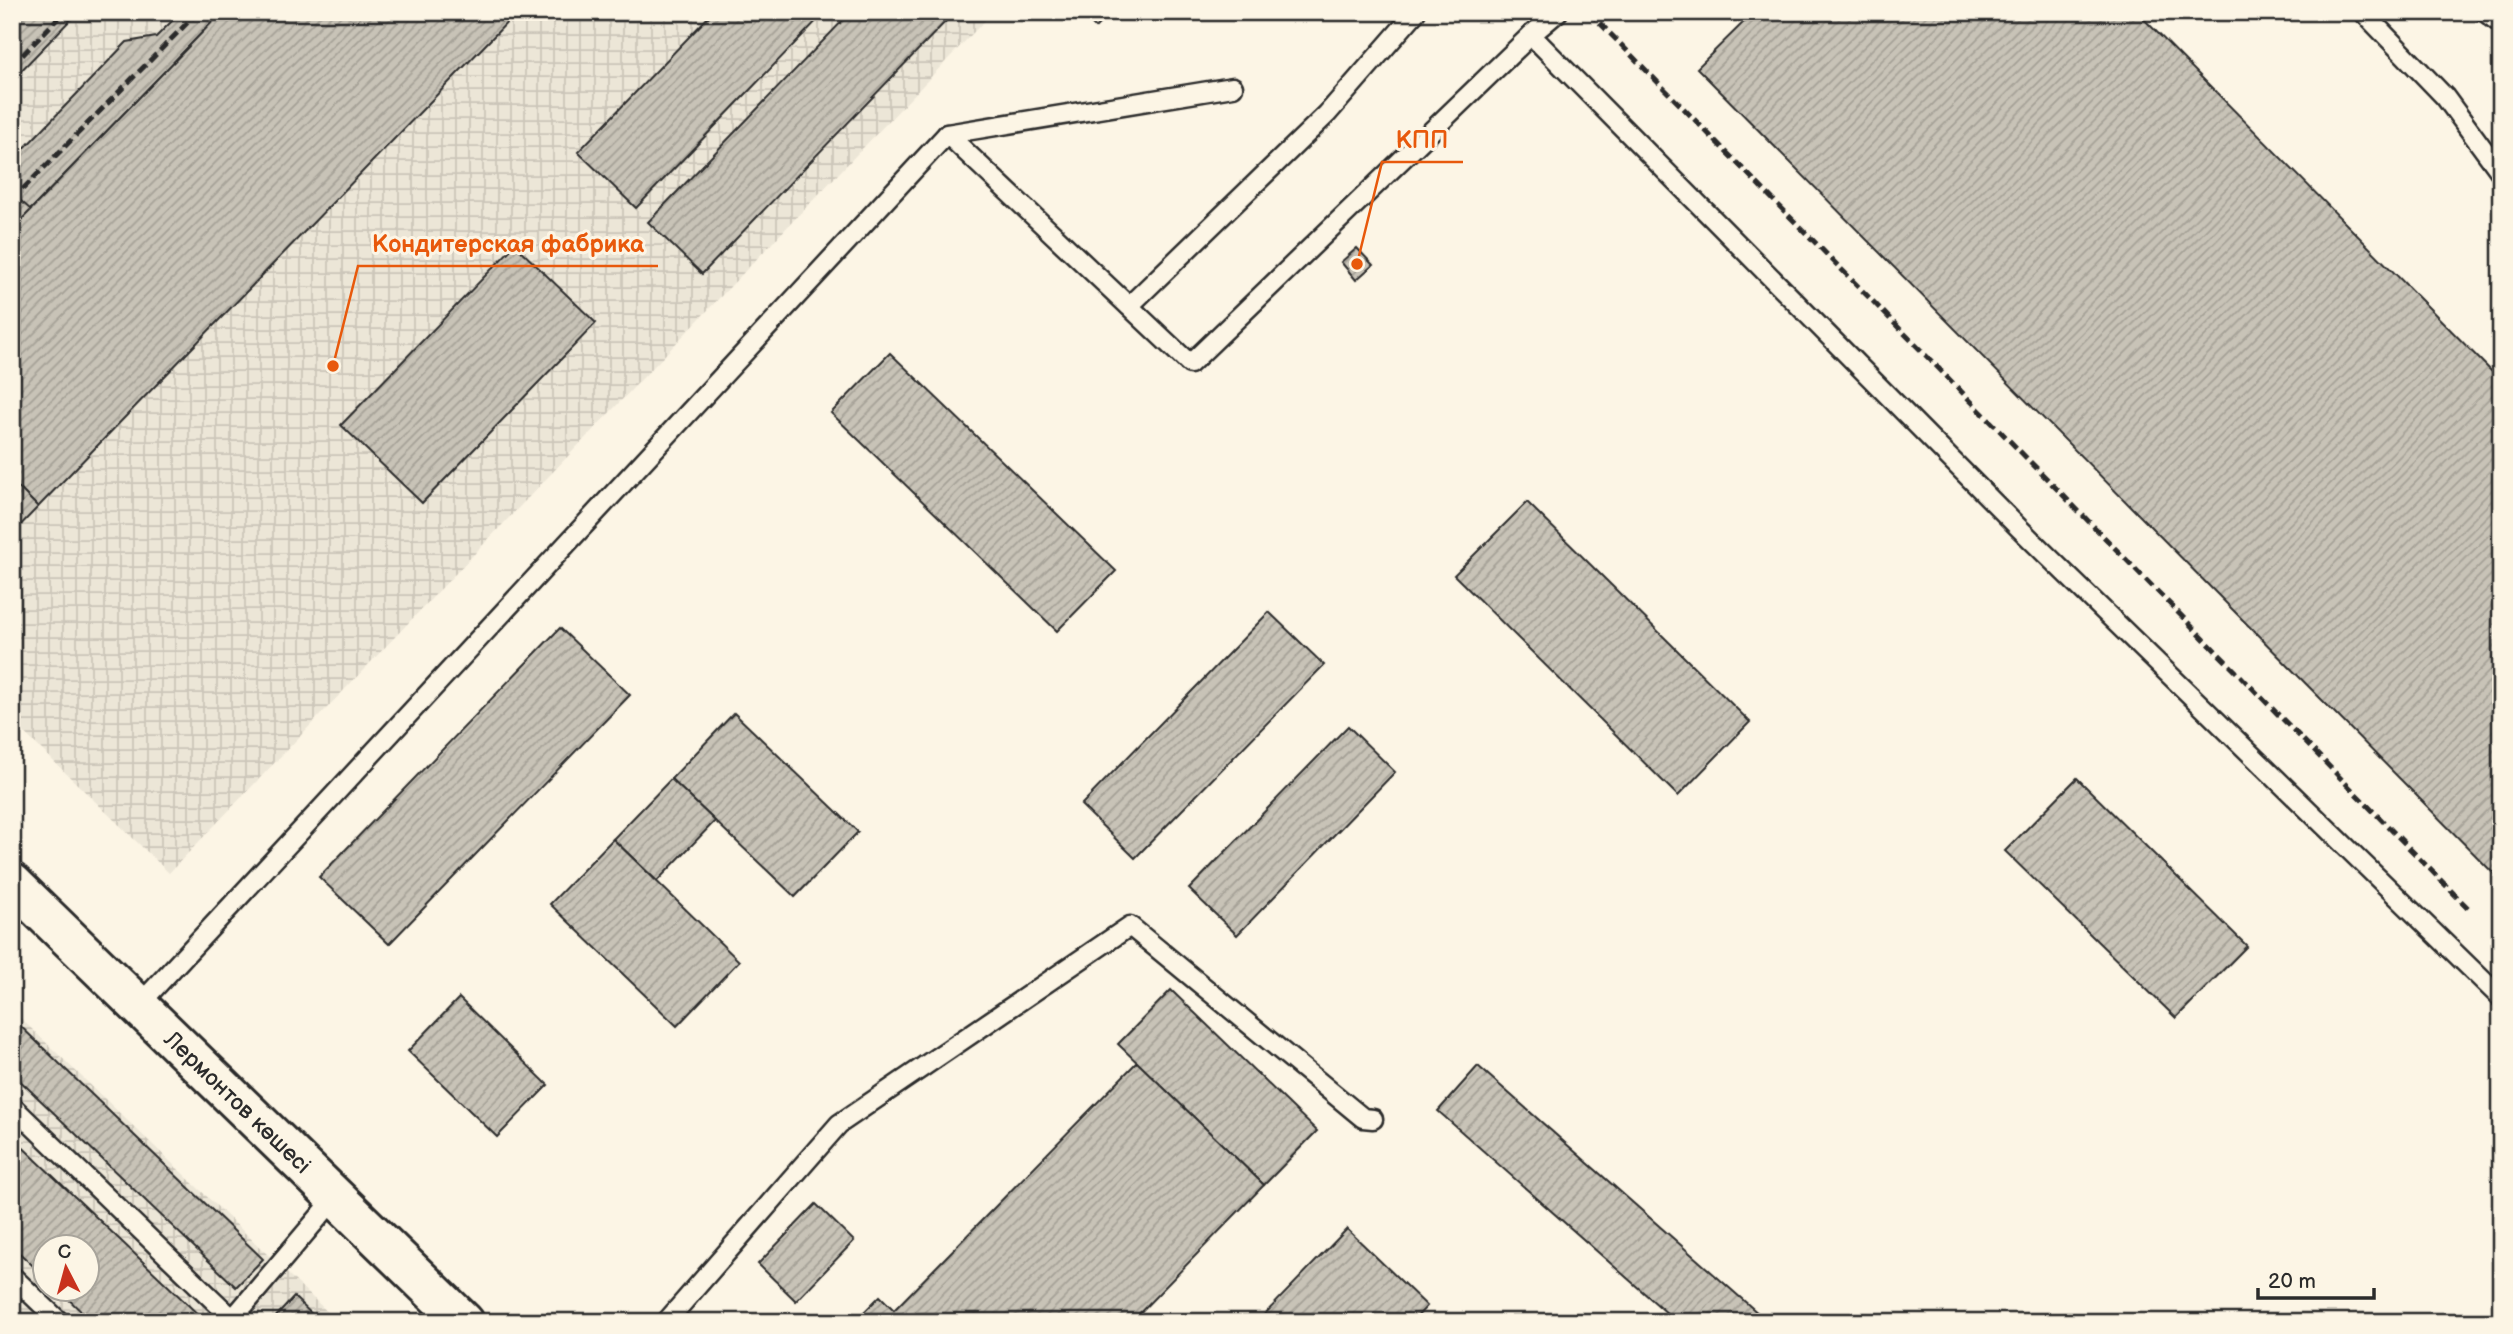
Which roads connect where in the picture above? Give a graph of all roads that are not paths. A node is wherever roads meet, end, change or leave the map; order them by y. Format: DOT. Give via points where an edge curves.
graph roads {
  1 [pos="1416,12"];
  2 [pos="1558,12"];
  3 [pos="2362,12"];
  4 [pos="2485,12"];
  5 [pos="2501,24"];
  6 [pos="1531,35"];
  7 [pos="1233,87"];
  8 [pos="947,134"];
  9 [pos="2501,173"];
  10 [pos="1129,306"];
  11 [pos="12,883"];
  12 [pos="2501,998"];
  13 [pos="139,1005"];
  14 [pos="12,1106"];
  15 [pos="1373,1119"];
  16 [pos="335,1198"];
  17 [pos="12,1276"];
  18 [pos="233,1321"];
  19 [pos="60,1322"];
  20 [pos="464,1322"];
  21 [pos="666,1322"];
  1 -- 10 [label="lane" via="1327,114"];
  2 -- 6 [label="lane"];
  3 -- 9 [label="lane" via="2445,97"];
  4 -- 5 [label="lane"];
  6 -- 10 [label="lane" via="1190,364"];
  6 -- 12 [label="lane" via="2020,528"];
  7 -- 8 [label="lane"];
  8 -- 10 [label="lane"];
  8 -- 13 [label="lane"];
  11 -- 13 [label="street, Лермонтов көшесі"];
  13 -- 16 [label="street, Лермонтов көшесі"];
  14 -- 18 [label="lane"];
  15 -- 21 [label="lane" via="1363,1118 1130,926 839,1124"];
  16 -- 18 [label="lane"];
  16 -- 20 [label="street, Лермонтов көшесі"];
  17 -- 19 [label="lane"];
}
